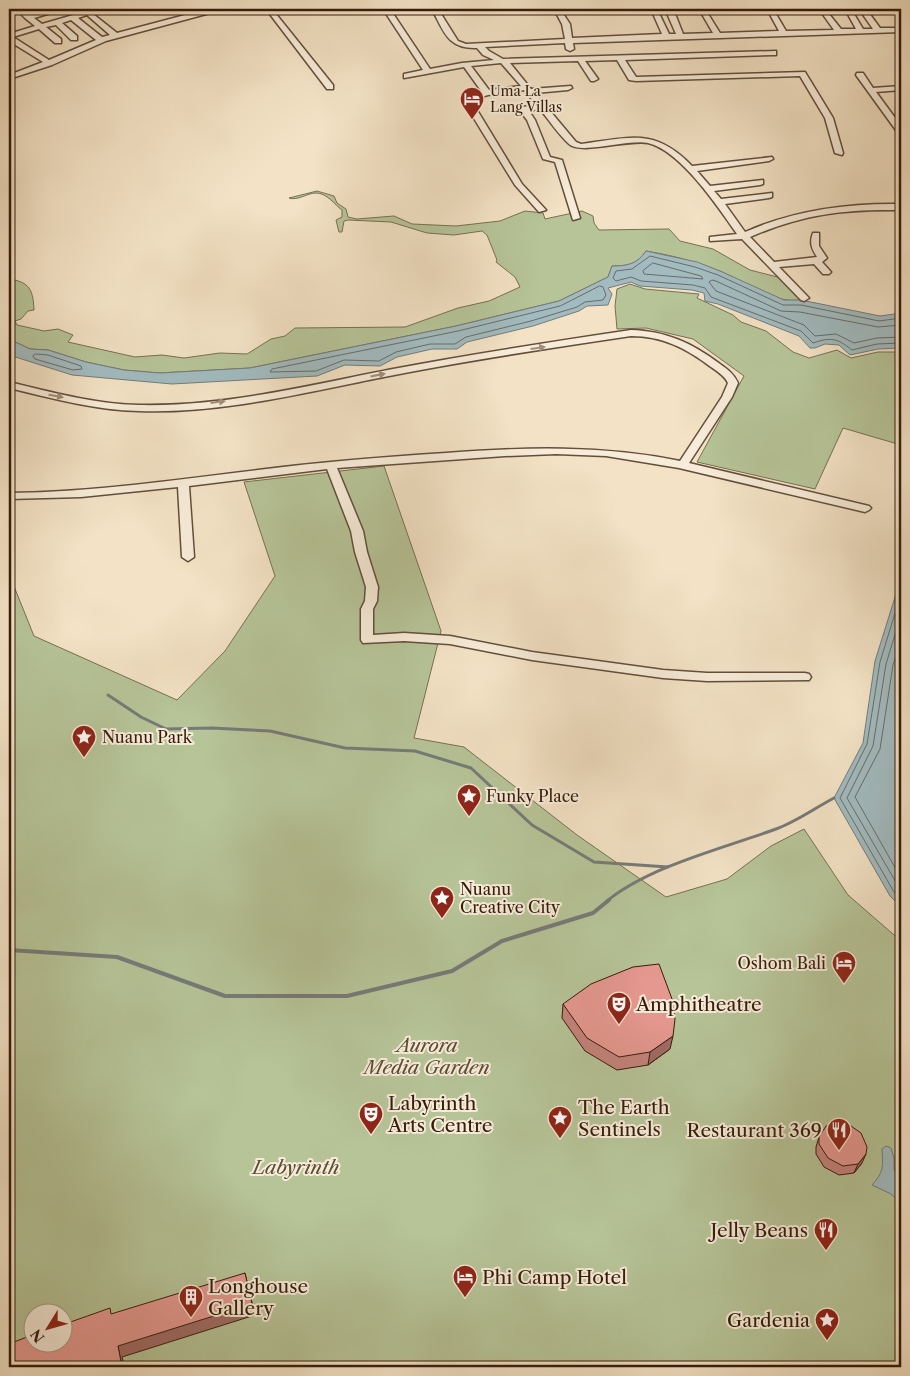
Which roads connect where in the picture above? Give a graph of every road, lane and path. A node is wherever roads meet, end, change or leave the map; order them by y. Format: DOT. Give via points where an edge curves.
graph roads {
  1 [pos="19,9"];
  2 [pos="61,9"];
  3 [pos="101,9"];
  4 [pos="221,9"];
  5 [pos="269,9"];
  6 [pos="387,9"];
  7 [pos="435,9"];
  8 [pos="654,9"];
  9 [pos="702,9"];
  10 [pos="770,9"];
  11 [pos="822,9"];
  12 [pos="848,9"];
  13 [pos="863,9"];
  14 [pos="558,10"];
  15 [pos="670,11"];
  16 [pos="88,13"];
  17 [pos="27,17"];
  18 [pos="72,18"];
  19 [pos="57,22"];
  20 [pos="39,26"];
  21 [pos="9,28"];
  22 [pos="901,30"];
  23 [pos="861,31"];
  24 [pos="878,31"];
  25 [pos="839,32"];
  26 [pos="784,34"];
  27 [pos="11,36"];
  28 [pos="116,36"];
  29 [pos="680,36"];
  30 [pos="718,36"];
  31 [pos="667,37"];
  32 [pos="74,38"];
  33 [pos="570,40"];
  34 [pos="102,41"];
  35 [pos="58,42"];
  36 [pos="22,46"];
  37 [pos="480,46"];
  38 [pos="9,50"];
  39 [pos="571,51"];
  40 [pos="774,53"];
  41 [pos="620,58"];
  42 [pos="580,59"];
  43 [pos="506,63"];
  44 [pos="49,64"];
  45 [pos="466,65"];
  46 [pos="426,69"];
  47 [pos="11,74"];
  48 [pos="860,75"];
  49 [pos="407,76"];
  50 [pos="594,79"];
  51 [pos="330,87"];
  52 [pos="568,88"];
  53 [pos="901,89"];
  54 [pos="527,90"];
  55 [pos="871,90"];
  56 [pos="487,94"];
  57 [pos="542,106"];
  58 [pos="901,131"];
  59 [pos="840,153"];
  60 [pos="769,159"];
  61 [pos="690,169"];
  62 [pos="760,182"];
  63 [pos="708,189"];
  64 [pos="769,195"];
  65 [pos="719,202"];
  66 [pos="901,207"];
  67 [pos="542,210"];
  68 [pos="576,218"];
  69 [pos="816,235"];
  70 [pos="744,236"];
  71 [pos="713,239"];
  72 [pos="816,261"];
  73 [pos="773,265"];
  74 [pos="826,272"];
  75 [pos="804,298"];
  76 [pos="9,385"];
  77 [pos="683,464"];
  78 [pos="331,465"];
  79 [pos="183,484"];
  80 [pos="9,496"];
  81 [pos="865,508"];
  82 [pos="188,557"];
  83 [pos="805,678"];
  1 -- 17 [label="street"];
  2 -- 17 [label="street"];
  3 -- 16 [label="street"];
  4 -- 28 [label="street"];
  5 -- 51 [label="street"];
  6 -- 46 [label="street"];
  7 -- 37 [label="street" via="456,44"];
  8 -- 31 [label="street"];
  9 -- 30 [label="street"];
  10 -- 26 [label="street"];
  11 -- 25 [label="street"];
  12 -- 23 [label="street"];
  13 -- 24 [label="street"];
  14 -- 33 [label="street"];
  15 -- 29 [label="street"];
  16 -- 18 [label="street"];
  16 -- 28 [label="street"];
  17 -- 20 [label="street"];
  18 -- 19 [label="street"];
  18 -- 34 [label="street"];
  19 -- 20 [label="street"];
  19 -- 32 [label="street"];
  20 -- 27 [label="street"];
  20 -- 35 [label="street"];
  21 -- 27 [label="street"];
  22 -- 24 [label="street"];
  23 -- 24 [label="street"];
  23 -- 25 [label="street"];
  25 -- 26 [label="street"];
  26 -- 30 [label="street"];
  27 -- 36 [label="street"];
  28 -- 34 [label="street"];
  29 -- 30 [label="street"];
  29 -- 31 [label="street"];
  31 -- 33 [label="street"];
  33 -- 37 [label="street"];
  33 -- 39 [label="street"];
  34 -- 44 [label="street"];
  36 -- 38 [label="street"];
  36 -- 44 [label="street"];
  37 -- 43 [label="street" via="486,53"];
  40 -- 41 [label="street"];
  41 -- 42 [label="street"];
  41 -- 59 [label="street" via="632,78 636,79 802,74 829,118"];
  42 -- 43 [label="street"];
  42 -- 50 [label="street"];
  43 -- 45 [label="street"];
  43 -- 54 [label="street"];
  44 -- 47 [label="street"];
  45 -- 49 [label="street"];
  45 -- 56 [label="street"];
  48 -- 55 [label="street"];
  52 -- 54 [label="street"];
  53 -- 55 [label="street"];
  54 -- 56 [label="street"];
  54 -- 57 [label="street"];
  55 -- 58 [label="street"];
  56 -- 67 [label="street" via="466,99 519,185"];
  57 -- 61 [label="street" via="576,145 650,141 671,152"];
  57 -- 68 [label="street" via="524,110 547,159 558,160"];
  60 -- 61 [label="street"];
  61 -- 63 [label="street"];
  62 -- 63 [label="street"];
  63 -- 65 [label="street"];
  64 -- 65 [label="street"];
  65 -- 70 [label="street"];
  66 -- 70 [label="street" via="864,206 821,212 776,222"];
  69 -- 72 [label="street" via="815,246 822,257"];
  70 -- 71 [label="street"];
  70 -- 73 [label="street"];
  72 -- 73 [label="street"];
  72 -- 74 [label="street"];
  73 -- 75 [label="street"];
  76 -- 77 [label="street, one-way" via="122,406 168,407 263,396 492,354 631,333 650,333 688,346 732,380 728,397"];
  77 -- 78 [label="street" via="607,453 563,451"];
  77 -- 81 [label="street"];
  78 -- 79 [label="street"];
  78 -- 83 [label="street" via="357,531 372,587 367,609 368,640 404,637 450,640 532,656 663,674"];
  79 -- 80 [label="street" via="63,496"];
  79 -- 82 [label="street"];
}
